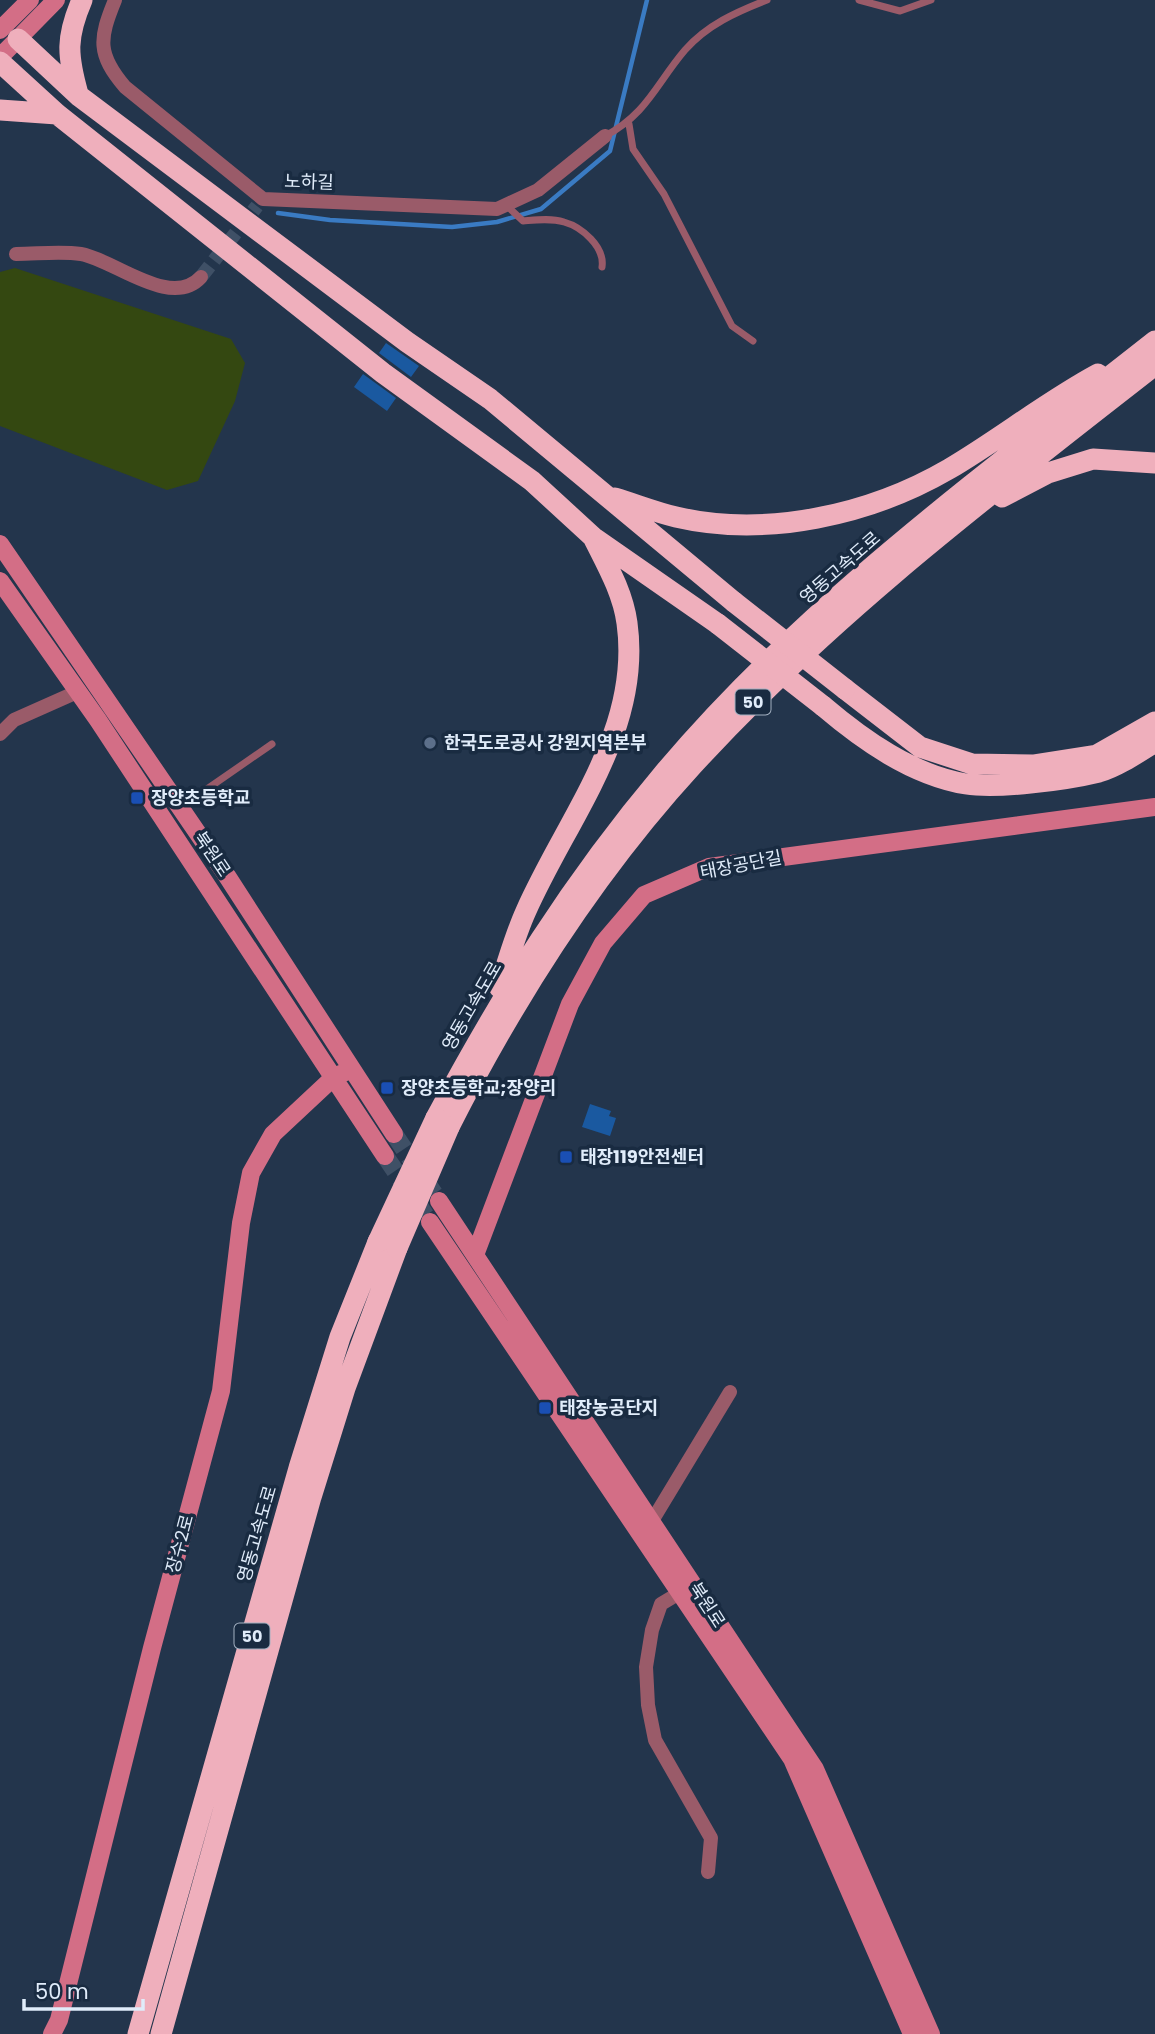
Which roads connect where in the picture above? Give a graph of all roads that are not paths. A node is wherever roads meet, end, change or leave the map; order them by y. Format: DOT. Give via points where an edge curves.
graph roads {
  1 [pos="30,0"];
  2 [pos="56,0"];
  3 [pos="82,0"];
  4 [pos="116,0"];
  5 [pos="767,0"];
  6 [pos="859,0"];
  7 [pos="931,0"];
  8 [pos="8,32"];
  9 [pos="0,60"];
  10 [pos="79,96"];
  11 [pos="0,110"];
  12 [pos="57,114"];
  13 [pos="627,125"];
  14 [pos="605,136"];
  15 [pos="508,206"];
  16 [pos="16,254"];
  17 [pos="602,267"];
  18 [pos="201,277"];
  19 [pos="753,341"];
  20 [pos="1152,351"];
  21 [pos="1155,463"];
  22 [pos="605,495"];
  23 [pos="951,525"];
  24 [pos="593,537"];
  25 [pos="0,544"];
  26 [pos="0,580"];
  27 [pos="77,692"];
  28 [pos="1155,722"];
  29 [pos="0,734"];
  30 [pos="1155,742"];
  31 [pos="272,744"];
  32 [pos="1155,807"];
  33 [pos="180,808"];
  34 [pos="162,821"];
  35 [pos="484,1027"];
  36 [pos="352,1069"];
  37 [pos="334,1077"];
  38 [pos="442,1122"];
  39 [pos="394,1134"];
  40 [pos="385,1156"];
  41 [pos="439,1201"];
  42 [pos="430,1222"];
  43 [pos="387,1245"];
  44 [pos="475,1255"];
  45 [pos="459,1265"];
  46 [pos="730,1392"];
  47 [pos="645,1526"];
  48 [pos="681,1592"];
  49 [pos="708,1872"];
  50 [pos="52,2034"];
  51 [pos="138,2034"];
  52 [pos="161,2034"];
  53 [pos="912,2034"];
  54 [pos="932,2034"];
  1 -- 8 [label="street"];
  2 -- 8 [label="street"];
  3 -- 10 [label="highway" via="71,26 68,58"];
  4 -- 15 [label="street, 노하길" via="104,27 102,48 108,68 125,88 260,202"];
  5 -- 13 [label="lane" via="725,16 686,49"];
  6 -- 7 [label="lane" via="900,11"];
  8 -- 9 [label="street"];
  8 -- 10 [label="highway"];
  9 -- 12 [label="highway"];
  10 -- 22 [label="highway" via="490,399"];
  11 -- 12 [label="highway"];
  12 -- 24 [label="highway" via="383,373 532,481"];
  13 -- 14 [label="lane"];
  13 -- 19 [label="lane" via="634,149 664,194 732,326"];
  14 -- 15 [label="street, 노하길" via="538,190"];
  15 -- 17 [label="lane" via="523,221 562,221 579,229 594,242"];
  16 -- 18 [label="street" via="80,254 103,259 120,271 167,287 190,286"];
  20 -- 22 [label="highway" via="1068,390 947,470 854,510 814,519 726,524 677,517"];
  20 -- 23 [label="highway, 영동고속도로 / 50"];
  20 -- 35 [label="highway, 영동고속도로 / 50" via="903,542 737,694 665,772 601,852 548,923"];
  21 -- 23 [label="highway" via="1093,459 1048,473"];
  22 -- 28 [label="highway, bridge" via="920,747 972,764 1033,765 1097,755"];
  23 -- 38 [label="highway, 영동고속도로 / 50" via="848,612 691,767 630,841 526,985"];
  24 -- 30 [label="highway, bridge" via="718,624 854,733 906,763 967,784 1034,782 1101,771"];
  24 -- 35 [label="highway" via="615,580 627,622 623,707 607,754 526,911"];
  25 -- 33 [label="street, 북원로"];
  26 -- 27 [label="street, 북원로"];
  27 -- 29 [label="street" via="13,720"];
  27 -- 34 [label="street, 북원로"];
  31 -- 33 [label="lane"];
  32 -- 44 [label="street, 태장공단길" via="709,867 645,895 603,943 570,1004"];
  33 -- 34 [label="street"];
  33 -- 36 [label="street, 북원로"];
  34 -- 37 [label="street, 북원로"];
  35 -- 38 [label="highway, 영동고속도로 / 50"];
  36 -- 37 [label="street, 장수2로"];
  36 -- 39 [label="street, 북원로"];
  37 -- 40 [label="street, 북원로"];
  37 -- 50 [label="street, 장수2로" via="273,1134 251,1173 221,1391"];
  38 -- 43 [label="highway, 영동고속도로 / 50, bridge"];
  41 -- 44 [label="street, 북원로"];
  42 -- 45 [label="street, 북원로"];
  43 -- 51 [label="highway, 영동고속도로 / 50" via="340,1337"];
  43 -- 52 [label="highway, 영동고속도로 / 50" via="311,1497"];
  44 -- 45 [label="street"];
  44 -- 47 [label="street, 북원로"];
  45 -- 47 [label="street, 북원로"];
  46 -- 47 [label="street"];
  47 -- 48 [label="street, 북원로"];
  47 -- 54 [label="street, 북원로" via="815,1769"];
  48 -- 49 [label="street" via="661,1604 652,1630 646,1667 648,1705 655,1740 711,1838"];
  48 -- 53 [label="street, 북원로" via="801,1774"];
}
